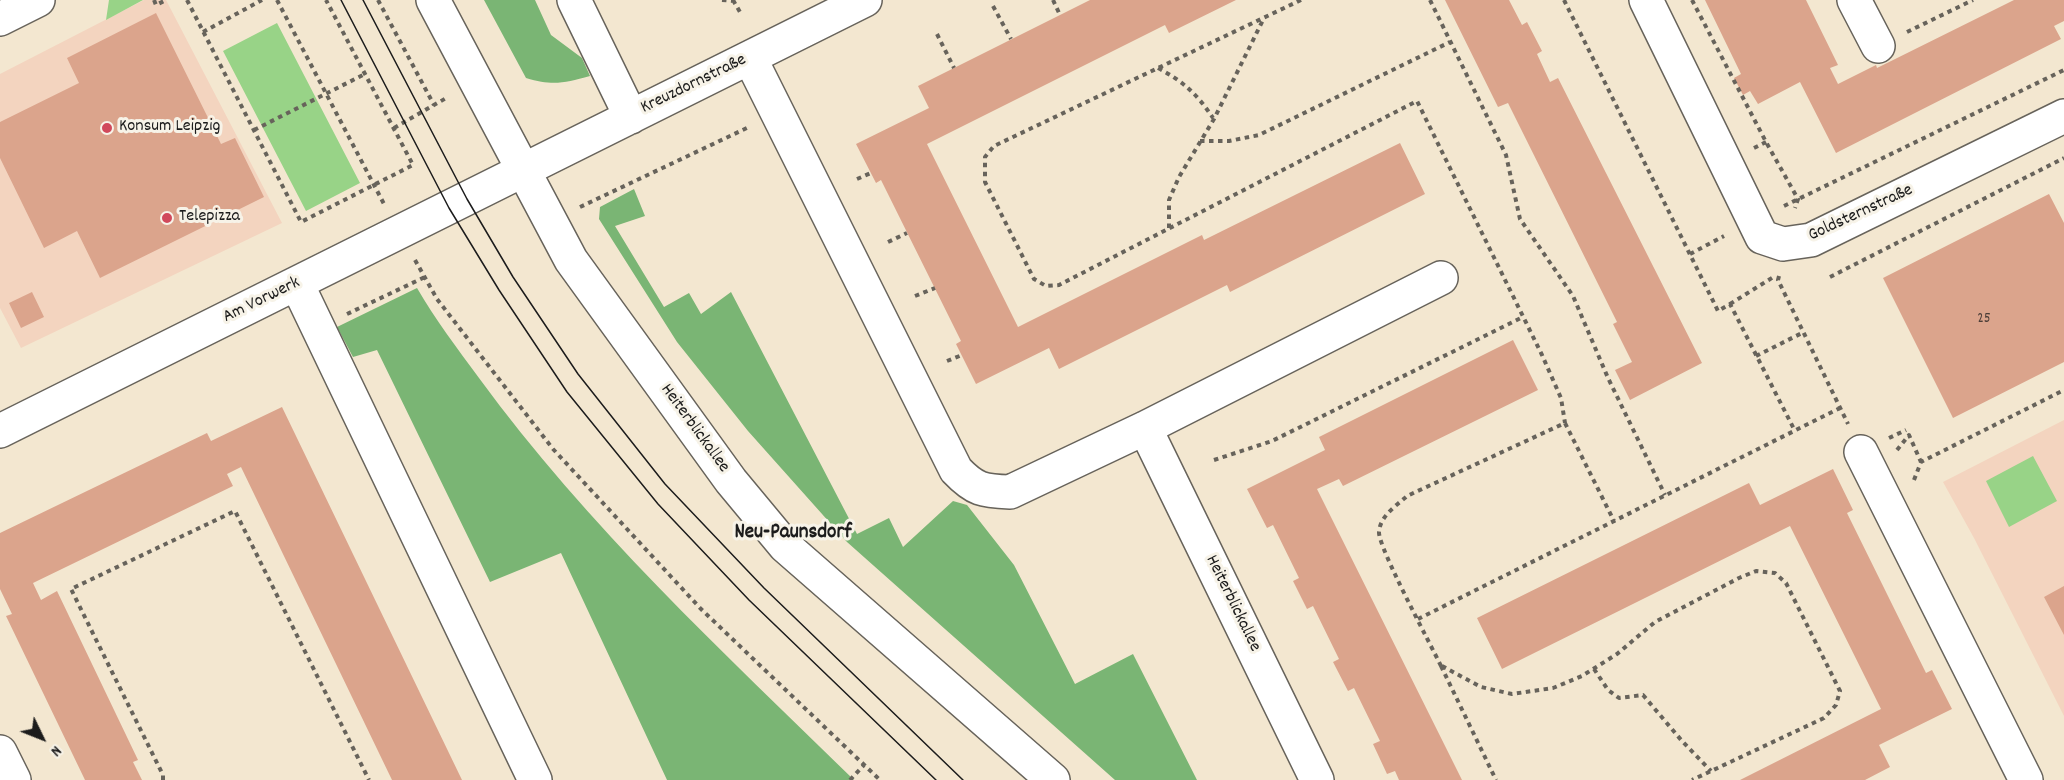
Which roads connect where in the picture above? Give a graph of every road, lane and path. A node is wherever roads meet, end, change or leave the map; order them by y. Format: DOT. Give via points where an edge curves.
graph roads {
  1 [pos="38,0"];
  2 [pos="153,0"];
  3 [pos="166,0"];
  4 [pos="187,0"];
  5 [pos="262,0"];
  6 [pos="277,0"];
  7 [pos="326,0"];
  8 [pos="378,0"];
  9 [pos="433,0"];
  10 [pos="574,0"];
  11 [pos="722,0"];
  12 [pos="865,0"];
  13 [pos="1053,0"];
  14 [pos="1301,0"];
  15 [pos="1430,0"];
  16 [pos="1564,0"];
  17 [pos="1646,0"];
  18 [pos="1692,0"];
  19 [pos="1854,0"];
  20 [pos="1973,0"];
  21 [pos="734,1"];
  22 [pos="993,6"];
  23 [pos="740,12"];
  24 [pos="1060,15"];
  25 [pos="1264,18"];
  26 [pos="0,19"];
  27 [pos="203,32"];
  28 [pos="937,34"];
  29 [pos="1011,39"];
  30 [pos="1450,42"];
  31 [pos="1878,46"];
  32 [pos="750,58"];
  33 [pos="954,68"];
  34 [pos="1158,68"];
  35 [pos="2064,70"];
  36 [pos="365,74"];
  37 [pos="326,93"];
  38 [pos="455,93"];
  39 [pos="434,105"];
  40 [pos="777,113"];
  41 [pos="2064,116"];
  42 [pos="631,117"];
  43 [pos="1214,119"];
  44 [pos="394,128"];
  45 [pos="254,130"];
  46 [pos="1200,141"];
  47 [pos="1766,142"];
  48 [pos="1758,146"];
  49 [pos="2064,158"];
  50 [pos="524,171"];
  51 [pos="871,173"];
  52 [pos="857,179"];
  53 [pos="375,186"];
  54 [pos="1798,199"];
  55 [pos="580,207"];
  56 [pos="1754,221"];
  57 [pos="1169,228"];
  58 [pos="908,233"];
  59 [pos="888,242"];
  60 [pos="1783,244"];
  61 [pos="1689,254"];
  62 [pos="1441,278"];
  63 [pos="1830,278"];
  64 [pos="297,284"];
  65 [pos="935,288"];
  66 [pos="915,296"];
  67 [pos="1523,316"];
  68 [pos="338,318"];
  69 [pos="1804,332"];
  70 [pos="962,355"];
  71 [pos="1756,356"];
  72 [pos="947,361"];
  73 [pos="2064,390"];
  74 [pos="1840,408"];
  75 [pos="1565,423"];
  76 [pos="1145,428"];
  77 [pos="0,431"];
  78 [pos="1795,431"];
  79 [pos="1909,435"];
  80 [pos="1861,452"];
  81 [pos="1214,460"];
  82 [pos="1921,462"];
  83 [pos="1665,495"];
  84 [pos="1614,521"];
  85 [pos="1896,521"];
  86 [pos="1418,619"];
  87 [pos="1441,666"];
  88 [pos="1594,669"];
  89 [pos="0,752"];
  90 [pos="864,765"];
  91 [pos="1711,771"];
  92 [pos="14,780"];
  93 [pos="163,780"];
  94 [pos="369,780"];
  95 [pos="534,780"];
  96 [pos="850,780"];
  97 [pos="880,780"];
  98 [pos="1053,780"];
  99 [pos="1317,780"];
  100 [pos="1496,780"];
  101 [pos="1692,780"];
  102 [pos="2026,780"];
  1 -- 26 [label="street"];
  2 -- 3 [label="path" via="156,5"];
  4 -- 27 [label="path"];
  5 -- 27 [label="path"];
  6 -- 37 [label="path"];
  7 -- 36 [label="path"];
  8 -- 39 [label="path"];
  9 -- 50 [label="street, Heiterblickallee"];
  10 -- 42 [label="street"];
  11 -- 21 [label="path"];
  12 -- 32 [label="street, Kreuzdornstraße"];
  13 -- 24 [label="path"];
  14 -- 25 [label="path"];
  15 -- 30 [label="path"];
  16 -- 61 [label="path"];
  17 -- 56 [label="street"];
  18 -- 47 [label="path"];
  19 -- 31 [label="street"];
  20 -- 31 [label="path"];
  21 -- 23 [label="path"];
  22 -- 29 [label="path"];
  25 -- 34 [label="path"];
  25 -- 43 [label="path"];
  27 -- 45 [label="path"];
  28 -- 33 [label="path"];
  30 -- 46 [label="path" via="1259,135"];
  30 -- 83 [label="path" via="1506,155 1520,219 1574,296 1608,378"];
  32 -- 40 [label="street"];
  32 -- 42 [label="street, Kreuzdornstraße"];
  34 -- 43 [label="path" via="1180,80"];
  34 -- 57 [label="path" via="994,146 985,157 984,171 985,182 1034,279 1046,286 1059,285"];
  35 -- 54 [label="path"];
  36 -- 37 [label="path"];
  36 -- 44 [label="path"];
  37 -- 45 [label="path"];
  37 -- 53 [label="path"];
  38 -- 39 [label="path"];
  39 -- 44 [label="path"];
  40 -- 55 [label="path"];
  40 -- 76 [label="street" via="956,470 970,485 1010,492"];
  41 -- 60 [label="street, Goldsternstraße" via="1811,240"];
  42 -- 50 [label="street, Kreuzdornstraße"];
  43 -- 46 [label="path"];
  44 -- 53 [label="path" via="413,165"];
  45 -- 53 [label="path" via="301,222"];
  46 -- 57 [label="path" via="1169,200"];
  47 -- 48 [label="path"];
  47 -- 54 [label="path"];
  49 -- 63 [label="path"];
  50 -- 64 [label="street, Am Vorwerk"];
  50 -- 98 [label="street, Heiterblickallee" via="571,260 731,481 785,546"];
  51 -- 52 [label="path"];
  54 -- 56 [label="path"];
  54 -- 60 [label="path"];
  56 -- 60 [label="street" via="1761,237"];
  56 -- 61 [label="path"];
  57 -- 67 [label="path" via="1417,101"];
  58 -- 59 [label="path"];
  60 -- 69 [label="path" via="1779,280"];
  61 -- 71 [label="path" via="1718,311 1730,304"];
  62 -- 76 [label="street"];
  64 -- 77 [label="street, Am Vorwerk"];
  64 -- 95 [label="street"];
  65 -- 66 [label="path"];
  67 -- 75 [label="path" via="1561,398"];
  67 -- 81 [label="path" via="1272,441"];
  68 -- 90 [label="path" via="425,277 437,299 553,449 701,609"];
  69 -- 71 [label="path"];
  69 -- 74 [label="path"];
  70 -- 72 [label="path"];
  71 -- 78 [label="path"];
  73 -- 82 [label="path"];
  74 -- 78 [label="path"];
  74 -- 80 [label="path"];
  75 -- 84 [label="path"];
  75 -- 86 [label="path" via="1407,496 1386,514 1379,532"];
  76 -- 99 [label="street, Heiterblickallee"];
  78 -- 83 [label="path"];
  79 -- 82 [label="path"];
  80 -- 85 [label="street"];
  82 -- 85 [label="path"];
  83 -- 84 [label="path"];
  84 -- 86 [label="path"];
  85 -- 102 [label="street"];
  86 -- 87 [label="path"];
  87 -- 88 [label="path" via="1482,687 1512,694 1552,688"];
  87 -- 100 [label="path"];
  88 -- 91 [label="path" via="1608,690 1619,698 1643,695"];
  88 -- 91 [label="path" via="1655,622 1756,570 1775,573 1786,583 1840,691 1836,705 1824,718"];
  89 -- 92 [label="street"];
  90 -- 96 [label="path"];
  90 -- 97 [label="path"];
  91 -- 101 [label="path"];
  93 -- 94 [label="path" via="71,589 235,511"];
}
